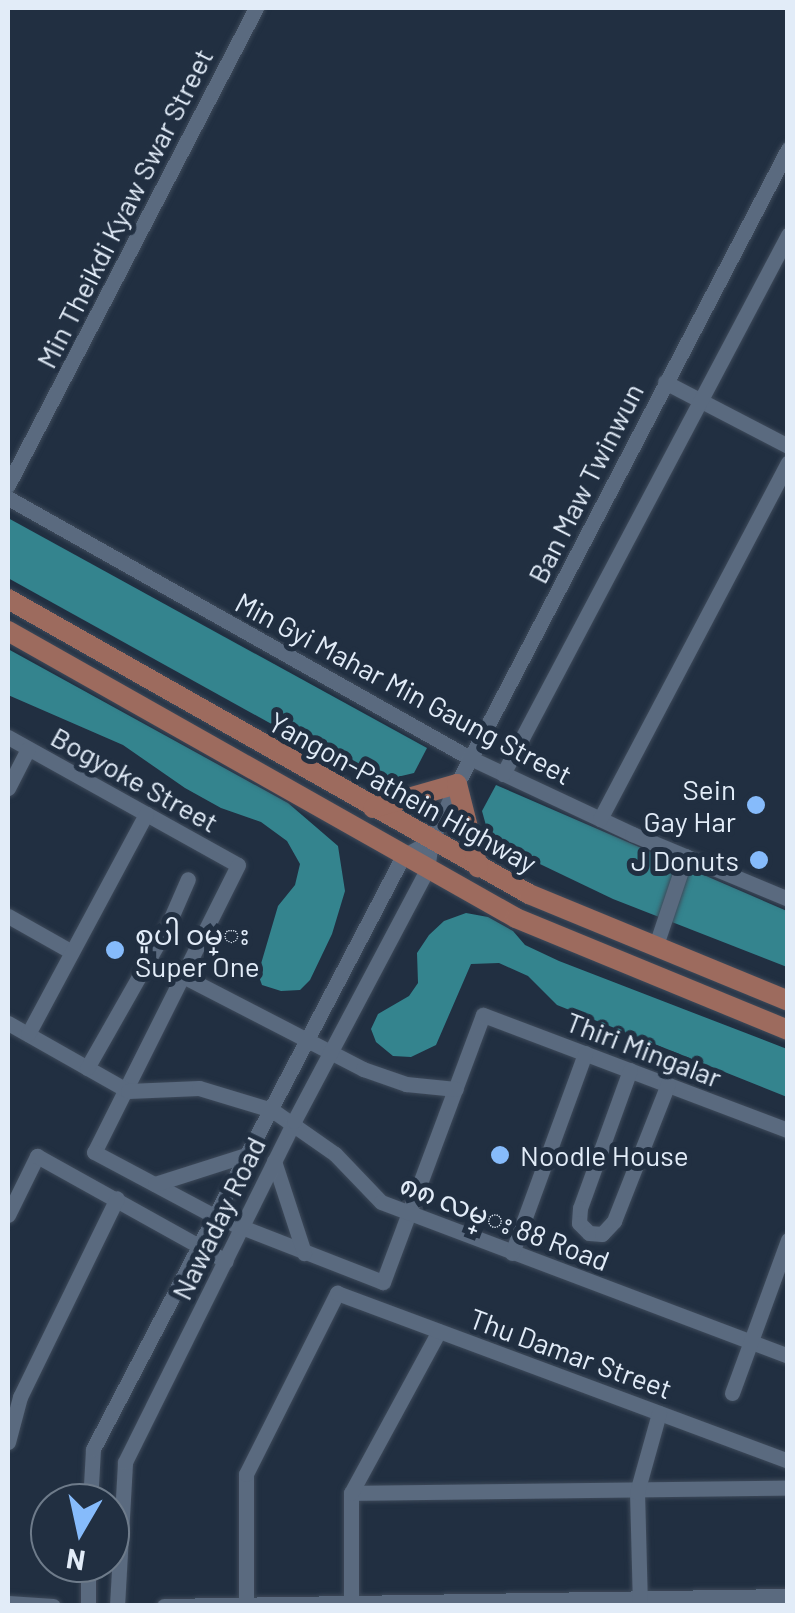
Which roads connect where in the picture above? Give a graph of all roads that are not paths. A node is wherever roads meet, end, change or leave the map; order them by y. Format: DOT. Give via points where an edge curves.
graph roads {
  1 [pos="256,8"];
  2 [pos="788,150"];
  3 [pos="788,234"];
  4 [pos="666,382"];
  5 [pos="700,400"];
  6 [pos="788,446"];
  7 [pos="788,462"];
  8 [pos="8,485"];
  9 [pos="8,498"];
  10 [pos="8,599"];
  11 [pos="8,631"];
  12 [pos="8,737"];
  13 [pos="28,749"];
  14 [pos="470,758"];
  15 [pos="503,774"];
  16 [pos="457,784"];
  17 [pos="8,788"];
  18 [pos="373,808"];
  19 [pos="146,814"];
  20 [pos="600,819"];
  21 [pos="431,841"];
  22 [pos="403,856"];
  23 [pos="684,860"];
  24 [pos="478,867"];
  25 [pos="427,870"];
  26 [pos="188,879"];
  27 [pos="788,899"];
  28 [pos="8,916"];
  29 [pos="654,948"];
  30 [pos="72,952"];
  31 [pos="183,976"];
  32 [pos="788,1001"];
  33 [pos="8,1023"];
  34 [pos="788,1030"];
  35 [pos="28,1034"];
  36 [pos="307,1042"];
  37 [pos="329,1054"];
  38 [pos="586,1054"];
  39 [pos="88,1068"];
  40 [pos="630,1070"];
  41 [pos="668,1084"];
  42 [pos="456,1089"];
  43 [pos="128,1090"];
  44 [pos="272,1110"];
  45 [pos="294,1121"];
  46 [pos="788,1130"];
  47 [pos="249,1154"];
  48 [pos="274,1161"];
  49 [pos="155,1184"];
  50 [pos="117,1198"];
  51 [pos="410,1214"];
  52 [pos="8,1215"];
  53 [pos="216,1217"];
  54 [pos="240,1228"];
  55 [pos="788,1240"];
  56 [pos="200,1248"];
  57 [pos="304,1252"];
  58 [pos="512,1253"];
  59 [pos="226,1260"];
  60 [pos="440,1331"];
  61 [pos="750,1342"];
  62 [pos="788,1356"];
  63 [pos="732,1393"];
  64 [pos="659,1413"];
  65 [pos="8,1442"];
  66 [pos="788,1461"];
  67 [pos="91,1483"];
  68 [pos="788,1488"];
  69 [pos="637,1492"];
  70 [pos="351,1493"];
  71 [pos="788,1596"];
  72 [pos="351,1602"];
  73 [pos="640,1602"];
  74 [pos="8,1603"];
  75 [pos="246,1604"];
  76 [pos="53,1606"];
  77 [pos="117,1606"];
  78 [pos="164,1606"];
  1 -- 8 [label="street, Min Theikdi Kyaw Swar Street"];
  2 -- 4 [label="street, Ban Maw Twinwun"];
  3 -- 5 [label="street"];
  4 -- 5 [label="street"];
  4 -- 14 [label="street, Ban Maw Twinwun"];
  5 -- 6 [label="street"];
  5 -- 15 [label="street"];
  7 -- 20 [label="street"];
  9 -- 14 [label="street, Min Gyi Mahar Min Gaung Street"];
  10 -- 18 [label="main road, Yangon-Pathein Highway"];
  11 -- 22 [label="main road, Yangon-Pathein Highway"];
  12 -- 13 [label="street, Bogyoke Street"];
  13 -- 17 [label="street"];
  13 -- 19 [label="street, Bogyoke Street"];
  14 -- 15 [label="street, Min Gyi Mahar Min Gaung Street"];
  14 -- 16 [label="street, Ban Maw Twinwun"];
  15 -- 20 [label="street, Min Gyi Mahar Min Gaung Street"];
  16 -- 18 [label="main road"];
  16 -- 21 [label="street, Ban Maw Twinwun"];
  16 -- 24 [label="main road"];
  18 -- 21 [label="main road, Yangon-Pathein Highway"];
  19 -- 30 [label="street"];
  19 -- 31 [label="street, Bogyoke Street" via="238,865"];
  20 -- 23 [label="street, Min Gyi Mahar Min Gaung Street"];
  21 -- 22 [label="street"];
  21 -- 24 [label="main road, Yangon-Pathein Highway"];
  21 -- 25 [label="street, Ban Maw Twinwun"];
  22 -- 25 [label="main road, Yangon-Pathein Highway"];
  22 -- 36 [label="street, Nawaday Road"];
  23 -- 27 [label="street, Min Gyi Mahar Min Gaung Street"];
  23 -- 29 [label="street"];
  24 -- 29 [label="main road, Yangon-Pathein Highway"];
  25 -- 34 [label="main road, Yangon-Pathein Highway" via="595,953"];
  25 -- 37 [label="street, Nawaday Road"];
  26 -- 39 [label="street"];
  28 -- 30 [label="street"];
  29 -- 32 [label="main road, Yangon-Pathein Highway"];
  30 -- 35 [label="street"];
  31 -- 36 [label="street"];
  31 -- 43 [label="street"];
  33 -- 35 [label="street"];
  35 -- 39 [label="street"];
  36 -- 37 [label="street"];
  36 -- 44 [label="street, Nawaday Road"];
  37 -- 42 [label="street" via="406,1084"];
  37 -- 45 [label="street, Nawaday Road"];
  38 -- 40 [label="street, Thiri Mingalar"];
  38 -- 42 [label="street, Thiri Mingalar" via="483,1015"];
  38 -- 58 [label="street"];
  39 -- 43 [label="street"];
  40 -- 41 [label="street, Thiri Mingalar"];
  40 -- 41 [label="street" via="580,1208 579,1223 590,1233 602,1234 614,1222"];
  41 -- 46 [label="street, Thiri Mingalar"];
  42 -- 51 [label="street"];
  43 -- 44 [label="street, ၈၈ လမ္း 88 Road" via="199,1088"];
  43 -- 49 [label="street" via="94,1152"];
  44 -- 45 [label="street, ၈၈ လမ္း 88 Road"];
  44 -- 47 [label="street, Nawaday Road"];
  45 -- 48 [label="street, Nawaday Road"];
  45 -- 51 [label="street, ၈၈ လမ္း 88 Road" via="381,1202"];
  47 -- 49 [label="street"];
  47 -- 53 [label="street, Nawaday Road"];
  48 -- 54 [label="street, Nawaday Road"];
  48 -- 57 [label="street"];
  49 -- 53 [label="street"];
  50 -- 52 [label="street" via="37,1156"];
  50 -- 56 [label="street"];
  50 -- 65 [label="street" via="20,1397"];
  51 -- 57 [label="street" via="384,1282"];
  51 -- 58 [label="street, ၈၈ လမ္း 88 Road"];
  53 -- 54 [label="street"];
  53 -- 56 [label="street, Nawaday Road"];
  54 -- 57 [label="street"];
  54 -- 59 [label="street, Nawaday Road"];
  55 -- 61 [label="street"];
  56 -- 59 [label="street"];
  56 -- 67 [label="street, Nawaday Road" via="93,1449"];
  58 -- 61 [label="street, ၈၈ လမ္း 88 Road"];
  59 -- 77 [label="street, Nawaday Road" via="125,1462"];
  60 -- 64 [label="street, Thu Damar Street"];
  60 -- 70 [label="street"];
  60 -- 75 [label="street, Thu Damar Street" via="337,1294 246,1474"];
  61 -- 62 [label="street, ၈၈ လမ္း 88 Road"];
  61 -- 63 [label="street"];
  64 -- 66 [label="street, Thu Damar Street"];
  64 -- 69 [label="street"];
  68 -- 69 [label="street"];
  69 -- 70 [label="street"];
  69 -- 73 [label="street"];
  70 -- 72 [label="street"];
  71 -- 73 [label="street"];
  72 -- 73 [label="street"];
  72 -- 75 [label="street"];
  74 -- 76 [label="street"];
  75 -- 78 [label="street"];
}
